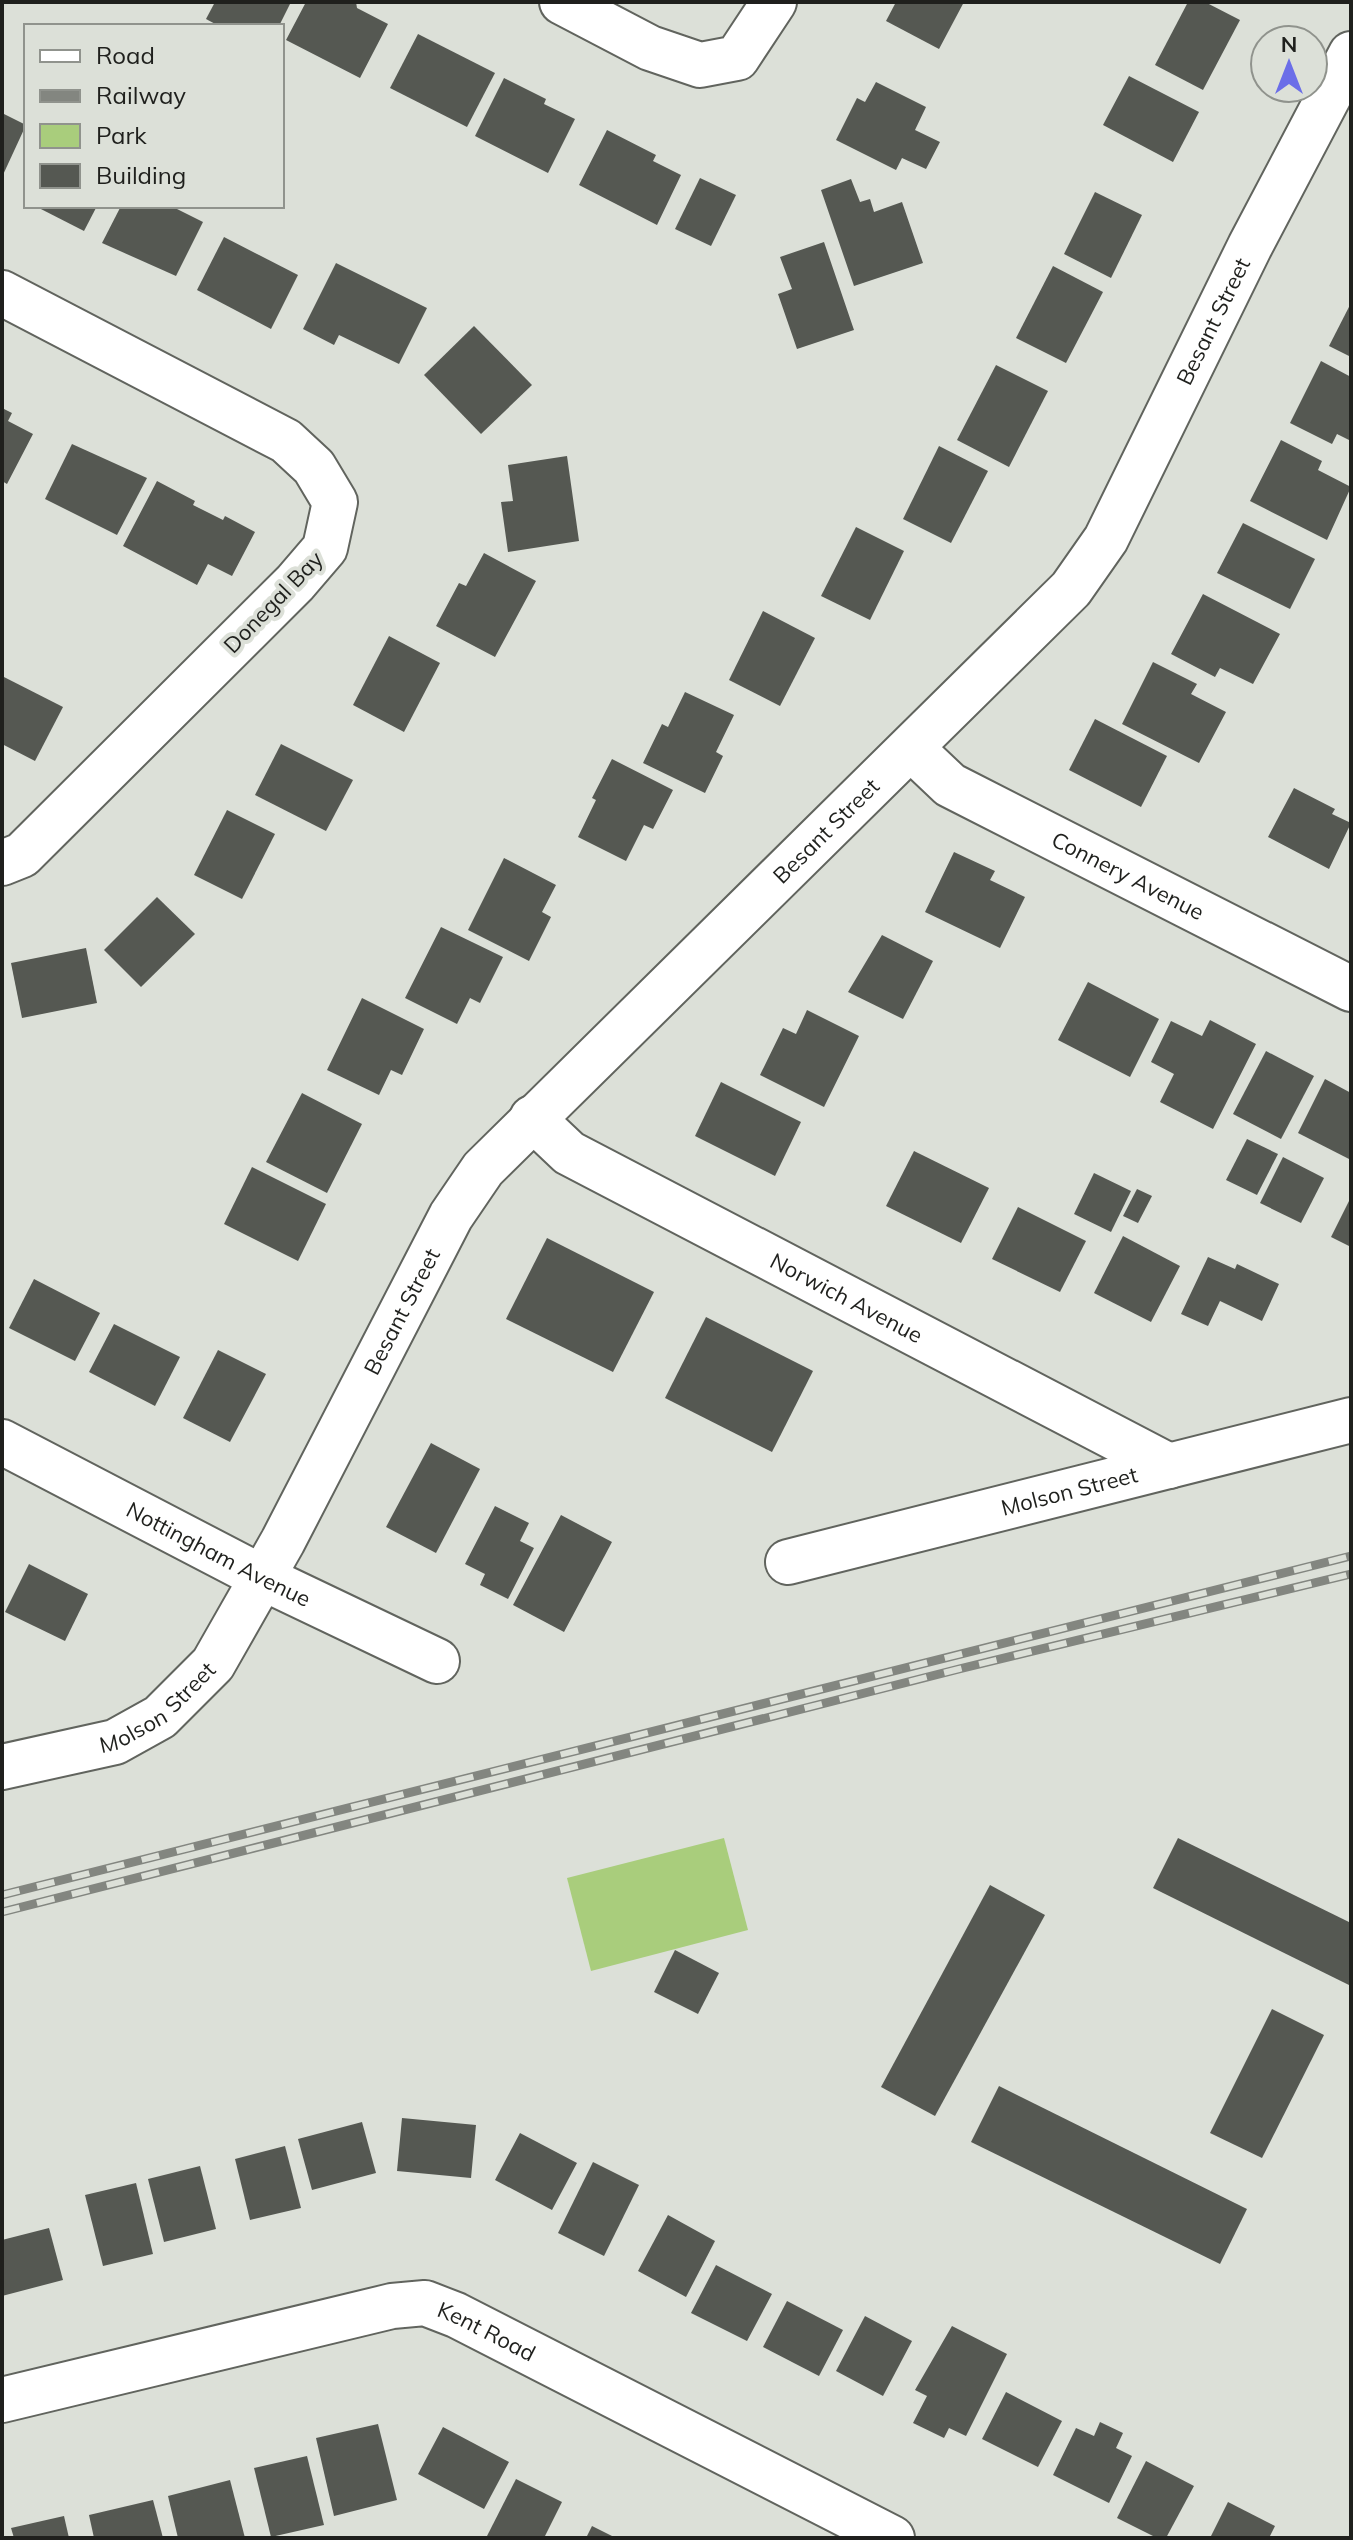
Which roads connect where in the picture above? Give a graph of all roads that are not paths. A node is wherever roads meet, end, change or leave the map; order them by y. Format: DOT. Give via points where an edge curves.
graph roads {
  1 [pos="562,2"];
  2 [pos="774,2"];
  3 [pos="1351,54"];
  4 [pos="1339,108"];
  5 [pos="2,293"];
  6 [pos="912,749"];
  7 [pos="2,863"];
  8 [pos="1351,989"];
  9 [pos="532,1118"];
  10 [pos="1351,1420"];
  11 [pos="2,1442"];
  12 [pos="1169,1466"];
  13 [pos="788,1562"];
  14 [pos="263,1578"];
  15 [pos="437,1661"];
  16 [pos="2,1767"];
  17 [pos="2,2400"];
  18 [pos="892,2538"];
  1 -- 2 [label="street" via="650,48 700,65 737,58"];
  3 -- 4 [label="street, Besant Street"];
  4 -- 6 [label="street, Besant Street" via="1250,246 1106,539 1071,589"];
  5 -- 7 [label="street, Donegal Bay" via="286,441 314,467 335,502 325,548 295,583 22,855"];
  6 -- 8 [label="street, Connery Avenue" via="950,785"];
  6 -- 9 [label="street, Besant Street"];
  9 -- 12 [label="street, Norwich Avenue" via="569,1153"];
  9 -- 14 [label="street, Besant Street" via="490,1160 451,1216"];
  10 -- 12 [label="street, Molson Street"];
  11 -- 14 [label="street, Nottingham Avenue"];
  12 -- 13 [label="street, Molson Street"];
  14 -- 15 [label="street, Nottingham Avenue"];
  14 -- 16 [label="street, Molson Street" via="213,1664 160,1717 115,1742"];
  17 -- 18 [label="street, Kent Road" via="392,2306 425,2303"];
}
